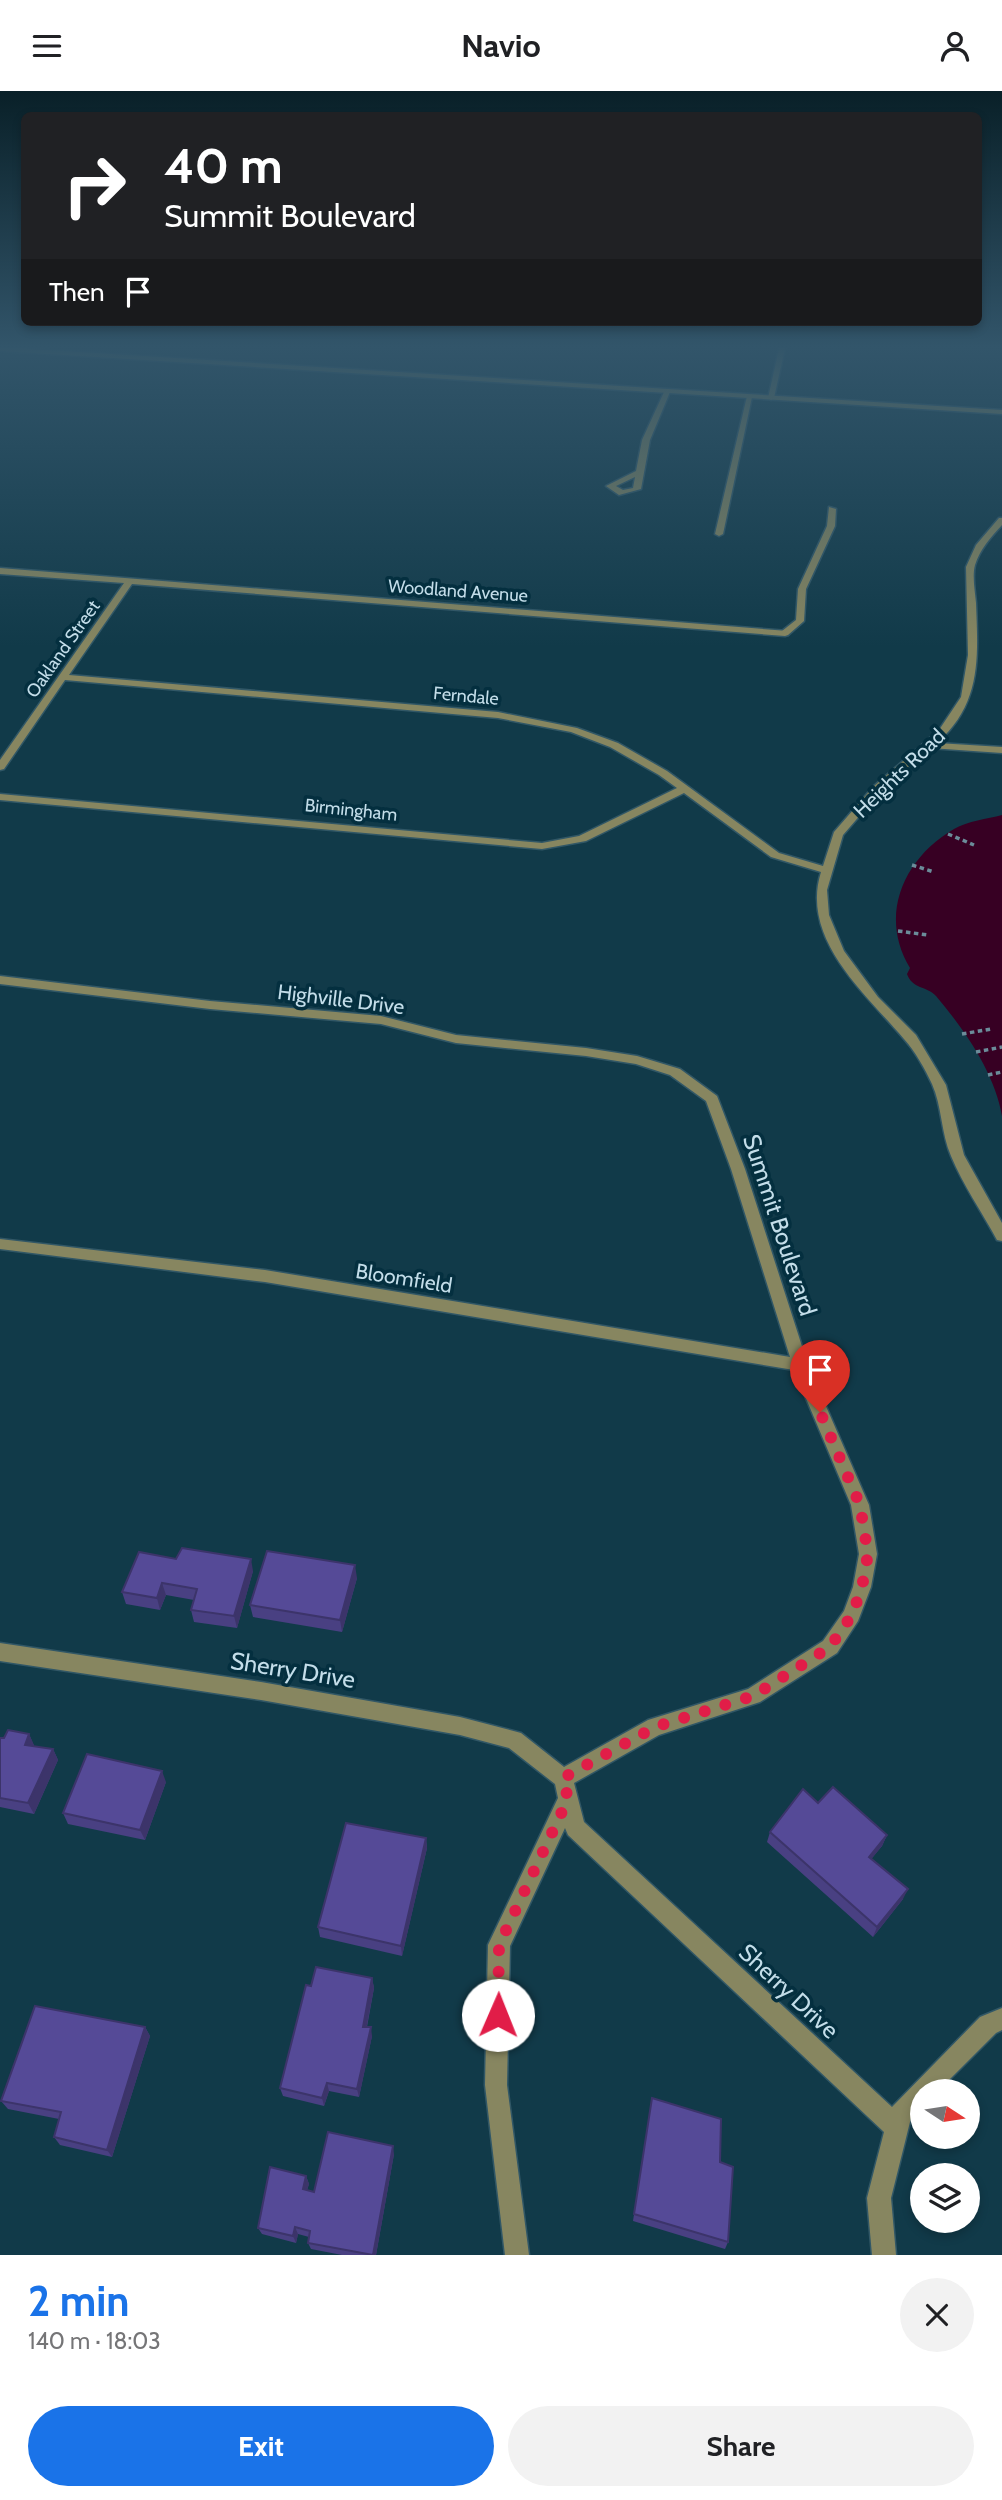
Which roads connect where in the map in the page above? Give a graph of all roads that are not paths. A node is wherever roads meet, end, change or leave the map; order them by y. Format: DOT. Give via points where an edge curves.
graph roads {
  1 [pos="645,445"];
  2 [pos="739,445"];
  3 [pos="639,473"];
  4 [pos="832,509"];
  5 [pos="1000,525"];
  6 [pos="719,534"];
  7 [pos="0,571"];
  8 [pos="128,583"];
  9 [pos="64,677"];
  10 [pos="928,745"];
  11 [pos="1002,750"];
  12 [pos="0,767"];
  13 [pos="686,788"];
  14 [pos="0,797"];
  15 [pos="826,870"];
  16 [pos="0,980"];
  17 [pos="675,1072"];
  18 [pos="1002,1236"];
  19 [pos="0,1244"];
  20 [pos="800,1365"];
  21 [pos="0,1651"];
  22 [pos="565,1789"];
  23 [pos="1002,2019"];
  24 [pos="896,2127"];
  25 [pos="517,2255"];
  26 [pos="884,2255"];
  1 -- 3 [label="street"];
  2 -- 6 [label="street"];
  4 -- 8 [label="street, Woodland Avenue" via="831,526 802,589 800,621 785,633"];
  5 -- 10 [label="street, Heights Road" via="980,545 970,567 973,655 966,697 953,720"];
  7 -- 8 [label="street, Woodland Avenue"];
  8 -- 9 [label="street, Oakland Street"];
  9 -- 12 [label="street, Oakland Street"];
  9 -- 13 [label="street, Ferndale" via="498,715 574,730 614,745"];
  10 -- 11 [label="street"];
  10 -- 15 [label="street, Heights Road" via="877,789 838,834"];
  13 -- 14 [label="street, Birmingham" via="582,839 542,846"];
  13 -- 15 [label="street, Ferndale" via="775,855"];
  15 -- 18 [label="street, Heights Road" via="822,915 838,951 874,1000 911,1038 939,1085 957,1155"];
  16 -- 17 [label="street, Highville Drive" via="380,1020 456,1039 586,1052"];
  17 -- 20 [label="street, Summit Boulevard" via="712,1099"];
  19 -- 20 [label="street, Bloomfield" via="265,1276"];
  20 -- 22 [label="street, Summit Boulevard" via="860,1505 868,1554 852,1615 830,1647 753,1696 655,1727"];
  21 -- 22 [label="street, Sherry Drive" via="460,1726 513,1740"];
  22 -- 24 [label="street, Sherry Drive" via="575,1828"];
  22 -- 25 [label="street" via="499,1945 496,2085"];
  23 -- 24 [label="street" via="988,2025 901,2112"];
  24 -- 26 [label="street" via="879,2198"];
}
